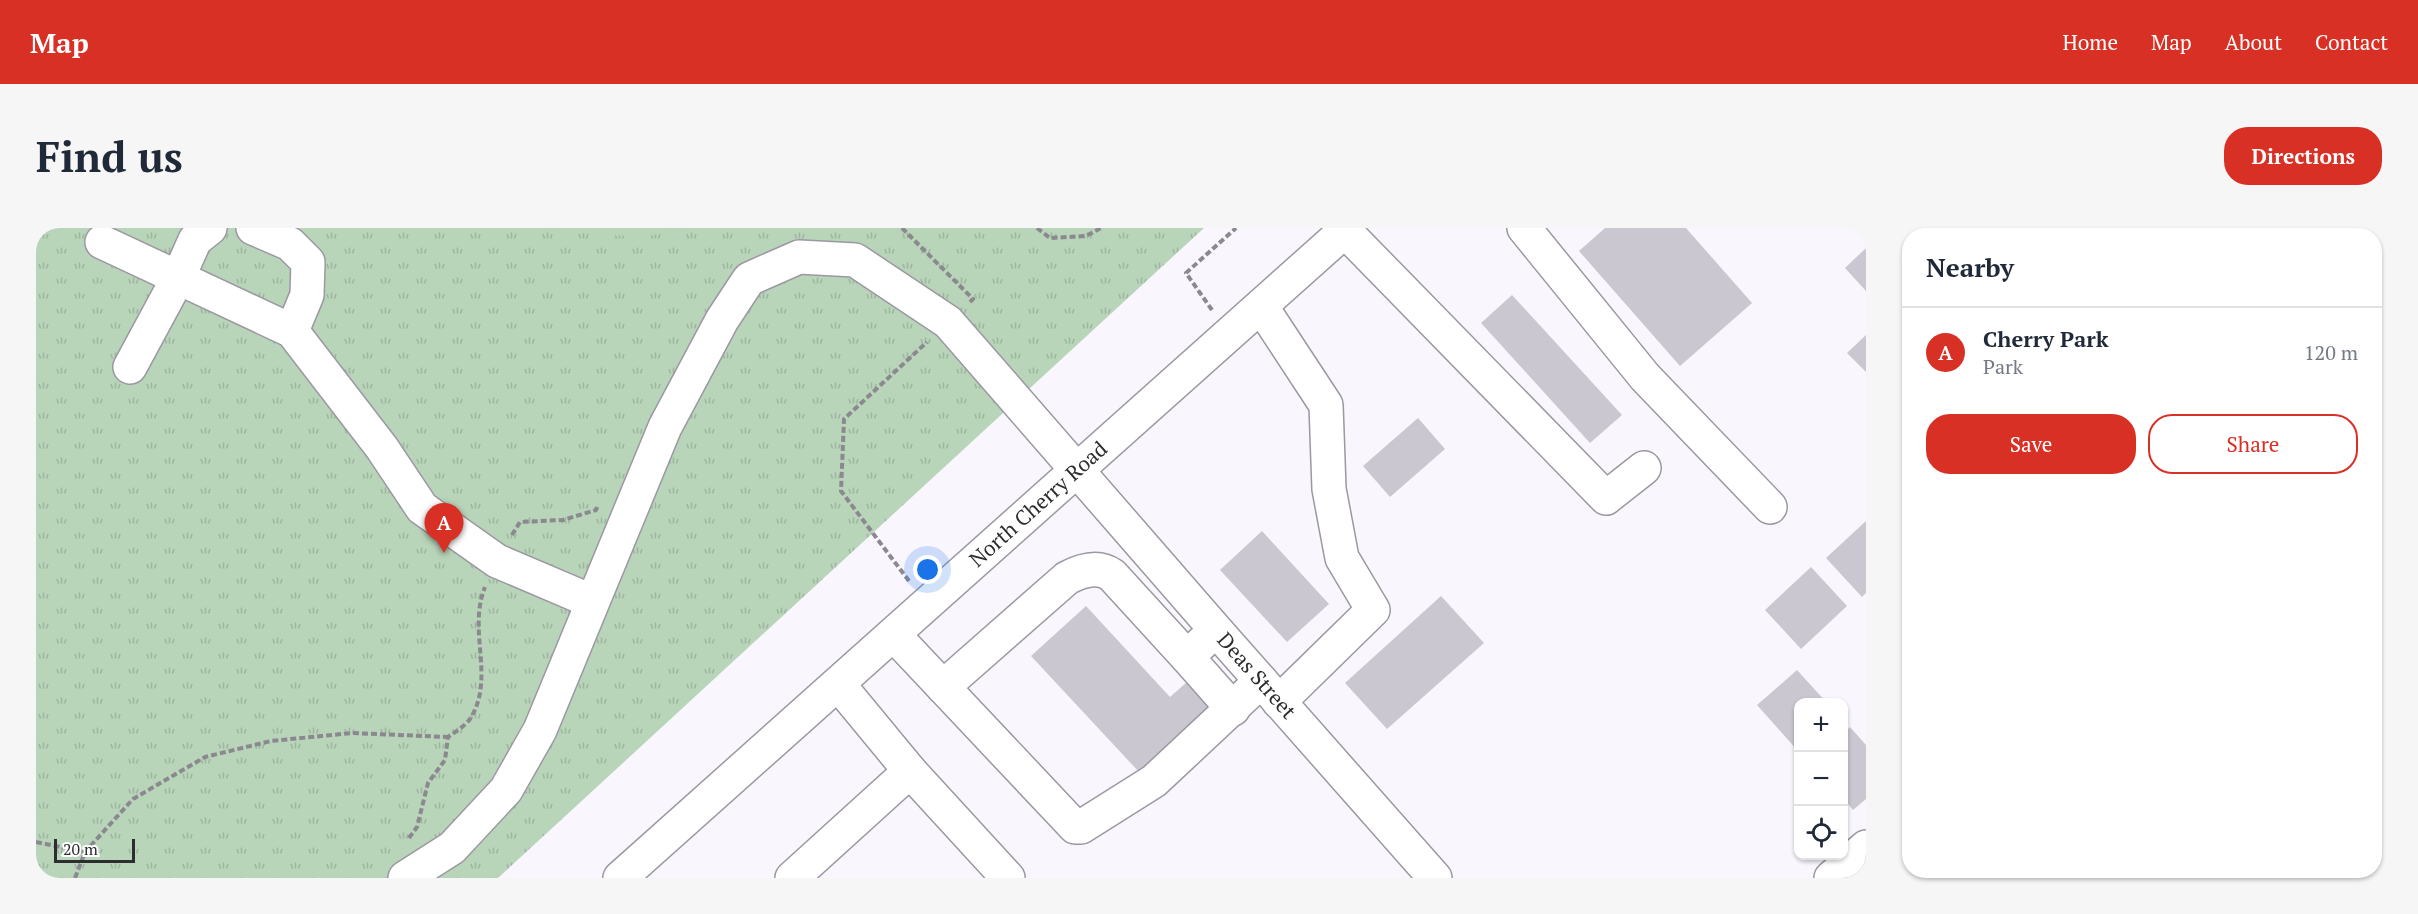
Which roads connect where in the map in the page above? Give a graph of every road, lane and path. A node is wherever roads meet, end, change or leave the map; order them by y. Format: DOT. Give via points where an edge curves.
graph roads {
  1 [pos="210,228"];
  2 [pos="253,228"];
  3 [pos="902,228"];
  4 [pos="1037,228"];
  5 [pos="1101,228"];
  6 [pos="1236,228"];
  7 [pos="1347,229"];
  8 [pos="1533,231"];
  9 [pos="102,242"];
  10 [pos="178,278"];
  11 [pos="1261,306"];
  12 [pos="948,322"];
  13 [pos="292,331"];
  14 [pos="1230,335"];
  15 [pos="130,367"];
  16 [pos="1644,468"];
  17 [pos="1077,472"];
  18 [pos="601,500"];
  19 [pos="1770,507"];
  20 [pos="497,561"];
  21 [pos="591,601"];
  22 [pos="927,605"];
  23 [pos="1216,630"];
  24 [pos="894,635"];
  25 [pos="1187,657"];
  26 [pos="838,685"];
  27 [pos="943,687"];
  28 [pos="1270,692"];
  29 [pos="1233,709"];
  30 [pos="448,737"];
  31 [pos="910,771"];
  32 [pos="36,842"];
  33 [pos="405,844"];
  34 [pos="1866,847"];
  35 [pos="85,852"];
  36 [pos="75,878"];
  37 [pos="405,878"];
  38 [pos="620,878"];
  39 [pos="793,878"];
  40 [pos="1008,878"];
  41 [pos="1435,878"];
  42 [pos="1831,878"];
  1 -- 10 [label="main road" via="195,240"];
  2 -- 13 [label="main road" via="290,244 308,262 307,295"];
  3 -- 12 [label="path" via="973,299"];
  4 -- 5 [label="path" via="1050,238 1086,236"];
  6 -- 14 [label="path" via="1186,273"];
  7 -- 11 [label="main road, North Cherry Road"];
  7 -- 16 [label="main road" via="1606,498"];
  8 -- 19 [label="main road" via="1645,377"];
  9 -- 10 [label="main road"];
  10 -- 13 [label="main road"];
  10 -- 15 [label="main road"];
  11 -- 14 [label="main road, North Cherry Road"];
  11 -- 28 [label="main road" via="1326,405 1329,489 1342,558 1373,609"];
  12 -- 17 [label="main road, Deas Street"];
  12 -- 21 [label="main road, Deas Street" via="855,260 799,257 749,279 722,320 665,427"];
  12 -- 22 [label="path" via="844,420 842,491"];
  13 -- 20 [label="main road" via="382,448 422,508"];
  14 -- 17 [label="main road, North Cherry Road"];
  17 -- 22 [label="main road, North Cherry Road"];
  17 -- 23 [label="main road, Deas Street"];
  18 -- 20 [label="path" via="596,510 563,520 520,522"];
  20 -- 21 [label="main road"];
  20 -- 30 [label="path" via="477,612 482,687 469,720"];
  21 -- 37 [label="main road, Deas Street" via="540,730 506,790 452,848"];
  22 -- 24 [label="main road, North Cherry Road"];
  23 -- 25 [label="main road"];
  23 -- 28 [label="main road, Deas Street"];
  24 -- 26 [label="main road, North Cherry Road"];
  24 -- 27 [label="main road"];
  25 -- 27 [label="main road" via="1112,575 1088,570 1068,578"];
  25 -- 29 [label="main road"];
  26 -- 31 [label="main road"];
  26 -- 38 [label="main road, North Cherry Road"];
  27 -- 29 [label="main road" via="1075,827 1081,827 1154,781"];
  28 -- 29 [label="main road"];
  28 -- 41 [label="main road, Deas Street"];
  30 -- 33 [label="path" via="445,760 428,783 417,827"];
  30 -- 35 [label="path" via="352,733 271,741 205,757 133,799"];
  31 -- 39 [label="main road"];
  31 -- 40 [label="main road"];
  32 -- 35 [label="path"];
  34 -- 42 [label="main road"];
  35 -- 36 [label="path"];
}
